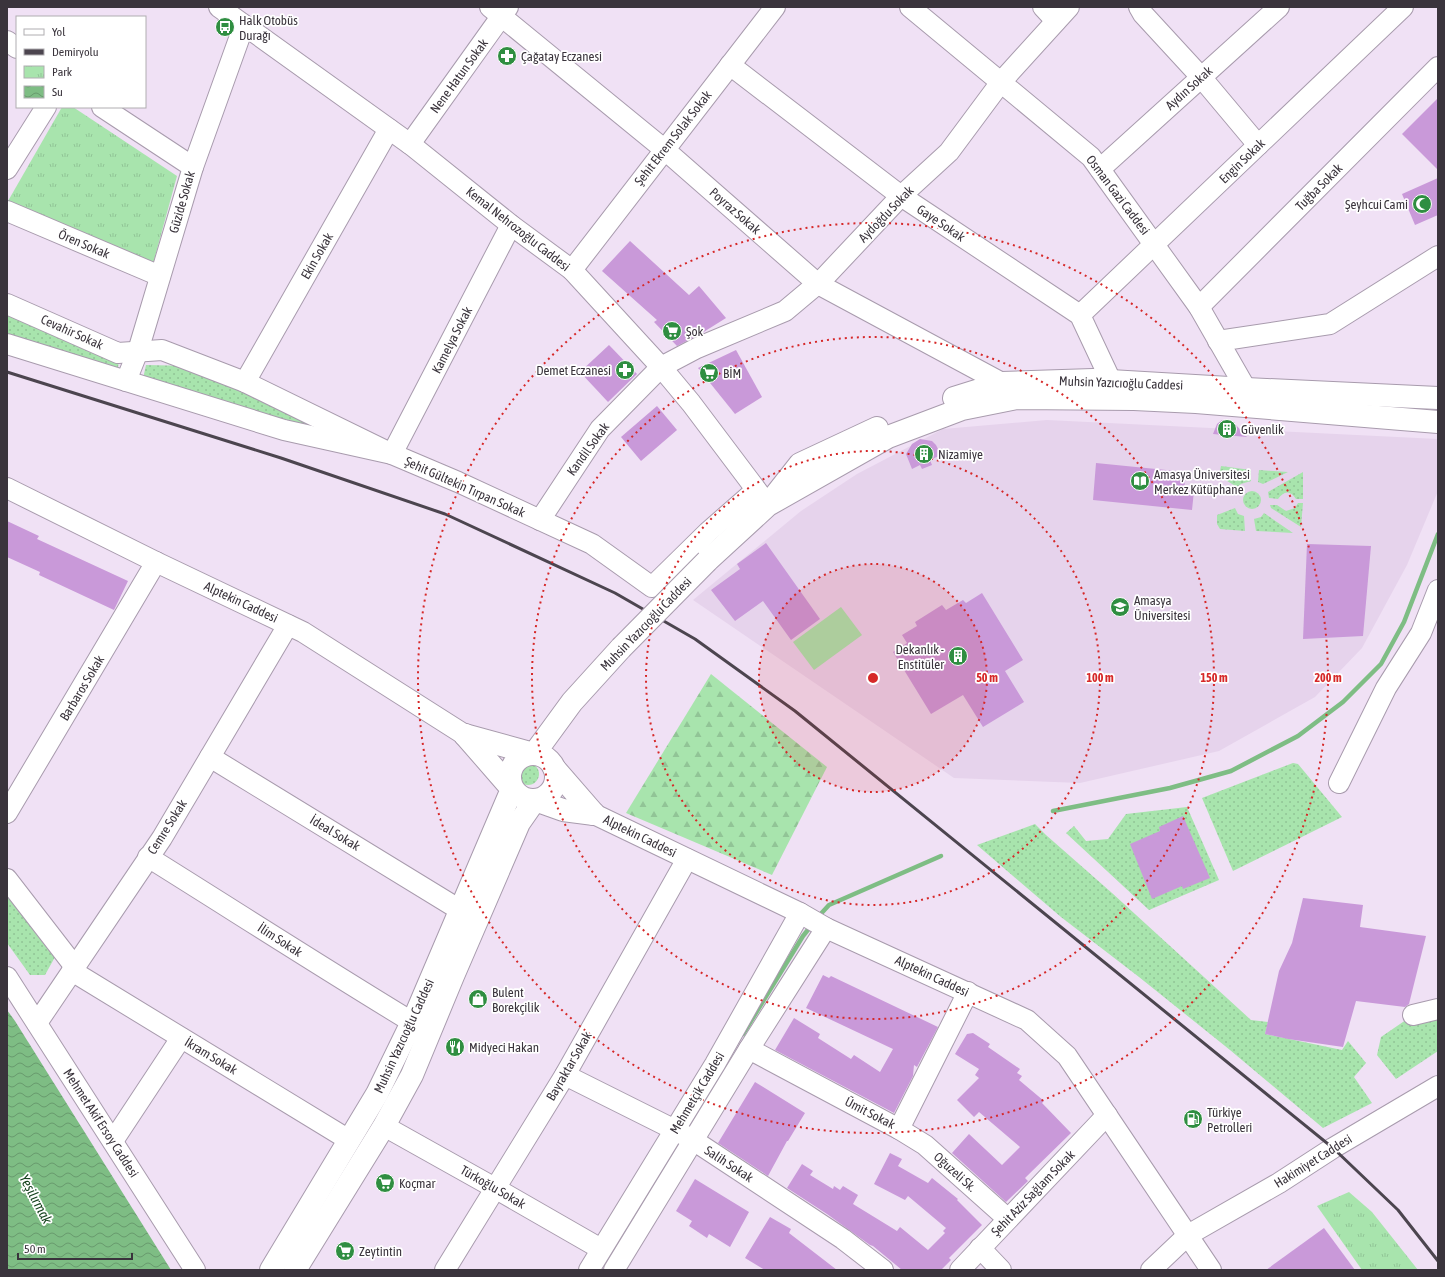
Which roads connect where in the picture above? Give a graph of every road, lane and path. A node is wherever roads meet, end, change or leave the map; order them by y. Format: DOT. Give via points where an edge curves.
graph roads {
  1 [pos="219,7"];
  2 [pos="775,7"];
  3 [pos="910,7"];
  4 [pos="1139,7"];
  5 [pos="1279,7"];
  6 [pos="1403,7"];
  7 [pos="500,10"];
  8 [pos="1056,12"];
  9 [pos="244,25"];
  10 [pos="7,41"];
  11 [pos="16,47"];
  12 [pos="730,65"];
  13 [pos="1438,67"];
  14 [pos="1201,77"];
  15 [pos="1001,82"];
  16 [pos="45,108"];
  17 [pos="104,108"];
  18 [pos="389,129"];
  19 [pos="410,144"];
  20 [pos="1258,146"];
  21 [pos="665,150"];
  22 [pos="193,167"];
  23 [pos="7,169"];
  24 [pos="1100,169"];
  25 [pos="901,196"];
  26 [pos="7,211"];
  27 [pos="511,225"];
  28 [pos="1155,244"];
  29 [pos="1438,256"];
  30 [pos="572,270"];
  31 [pos="160,276"];
  32 [pos="818,284"];
  33 [pos="7,304"];
  34 [pos="1199,308"];
  35 [pos="1080,315"];
  36 [pos="1218,341"];
  37 [pos="7,344"];
  38 [pos="138,351"];
  39 [pos="661,367"];
  40 [pos="126,381"];
  41 [pos="1111,381"];
  42 [pos="245,382"];
  43 [pos="1002,382"];
  44 [pos="1246,389"];
  45 [pos="1438,398"];
  46 [pos="1438,422"];
  47 [pos="392,454"];
  48 [pos="7,488"];
  49 [pos="762,497"];
  50 [pos="540,520"];
  51 [pos="156,562"];
  52 [pos="1438,590"];
  53 [pos="288,625"];
  54 [pos="465,735"];
  55 [pos="534,754"];
  56 [pos="210,757"];
  57 [pos="554,768"];
  58 [pos="1339,783"];
  59 [pos="512,789"];
  60 [pos="535,800"];
  61 [pos="7,813"];
  62 [pos="594,814"];
  63 [pos="148,857"];
  64 [pos="687,859"];
  65 [pos="7,879"];
  66 [pos="460,910"];
  67 [pos="800,913"];
  68 [pos="826,928"];
  69 [pos="73,969"];
  70 [pos="7,978"];
  71 [pos="968,992"];
  72 [pos="1438,1009"];
  73 [pos="1413,1015"];
  74 [pos="412,1022"];
  75 [pos="37,1023"];
  76 [pos="181,1038"];
  77 [pos="749,1049"];
  78 [pos="564,1075"];
  79 [pos="1438,1086"];
  80 [pos="1107,1115"];
  81 [pos="384,1126"];
  82 [pos="899,1129"];
  83 [pos="675,1130"];
  84 [pos="349,1140"];
  85 [pos="693,1140"];
  86 [pos="113,1141"];
  87 [pos="495,1188"];
  88 [pos="1008,1219"];
  89 [pos="1188,1235"];
  90 [pos="980,1248"];
  91 [pos="601,1249"];
  92 [pos="622,1267"];
  93 [pos="195,1270"];
  94 [pos="271,1270"];
  95 [pos="295,1270"];
  96 [pos="445,1270"];
  97 [pos="588,1270"];
  98 [pos="883,1270"];
  99 [pos="960,1270"];
  100 [pos="1001,1270"];
  101 [pos="1151,1270"];
  102 [pos="1211,1270"];
  1 -- 9 [label="street, Kemal Nehrozoğlu Caddesi"];
  2 -- 12 [label="street, Şehit Ekrem Solak Sokak"];
  3 -- 15 [label="street, Osman Gazi Caddesi"];
  4 -- 14 [label="street"];
  5 -- 14 [label="street, Aydın Sokak"];
  6 -- 20 [label="street, Engin Sokak"];
  7 -- 19 [label="street, Nene Hatun Sokak"];
  7 -- 21 [label="street, Poyraz Sokak"];
  8 -- 15 [label="street, Aydoğdu Sokak"];
  9 -- 18 [label="street, Kemal Nehrozoğlu Caddesi"];
  9 -- 22 [label="street, Güzide Sokak"];
  10 -- 11 [label="street"];
  12 -- 21 [label="street, Şehit Ekrem Solak Sokak"];
  12 -- 25 [label="street, Gaye Sokak"];
  13 -- 34 [label="street, Tuğba Sokak"];
  14 -- 20 [label="street"];
  14 -- 24 [label="street, Aydın Sokak"];
  15 -- 24 [label="street, Osman Gazi Caddesi" via="1091,157"];
  15 -- 25 [label="street, Aydoğdu Sokak" via="949,152"];
  16 -- 23 [label="street"];
  17 -- 22 [label="street"];
  18 -- 19 [label="street, Kemal Nehrozoğlu Caddesi"];
  18 -- 42 [label="street, Ekin Sokak"];
  19 -- 27 [label="street, Kemal Nehrozoğlu Caddesi"];
  20 -- 28 [label="street, Engin Sokak"];
  21 -- 30 [label="street, Şehit Ekrem Solak Sokak"];
  21 -- 32 [label="street, Poyraz Sokak"];
  22 -- 31 [label="street, Güzide Sokak"];
  24 -- 28 [label="street, Osman Gazi Caddesi"];
  25 -- 32 [label="street, Aydoğdu Sokak"];
  25 -- 35 [label="street, Gaye Sokak"];
  26 -- 31 [label="street, Ören Sokak"];
  27 -- 30 [label="street, Kemal Nehrozoğlu Caddesi"];
  27 -- 47 [label="street, Kamelya Sokak"];
  28 -- 34 [label="street, Osman Gazi Caddesi"];
  28 -- 35 [label="street, Engin Sokak"];
  29 -- 36 [label="street" via="1330,324"];
  30 -- 39 [label="street, Kemal Nehrozoğlu Caddesi"];
  31 -- 38 [label="street, Güzide Sokak"];
  32 -- 39 [label="street, Aydoğdu Sokak" via="785,311 697,348"];
  32 -- 43 [label="street, Poyraz Sokak"];
  33 -- 38 [label="street, Cevahir Sokak" via="118,352"];
  34 -- 36 [label="street, Osman Gazi Caddesi"];
  35 -- 41 [label="street"];
  36 -- 44 [label="street, Osman Gazi Caddesi"];
  37 -- 40 [label="street"];
  38 -- 40 [label="street, Güzide Sokak"];
  38 -- 42 [label="street, Şehit Gültekin Tırpan Sokak" via="162,350"];
  39 -- 49 [label="street, Kemal Nehrozoğlu Caddesi"];
  39 -- 50 [label="street, Kandil Sokak" via="600,429"];
  40 -- 47 [label="street" via="284,430"];
  41 -- 43 [label="main road, Muhsin Yazıcıoğlu Caddesi"];
  41 -- 44 [label="main road, Muhsin Yazıcıoğlu Caddesi"];
  42 -- 47 [label="street, Şehit Gültekin Tırpan Sokak"];
  43 -- 49 [label="main road, Muhsin Yazıcıoğlu Caddesi" via="912,411 800,464"];
  44 -- 45 [label="main road, Muhsin Yazıcıoğlu Caddesi"];
  46 -- 49 [label="main road, Muhsin Yazıcıoğlu Caddesi" via="1196,402 1017,398 962,409 888,437"];
  47 -- 50 [label="street, Şehit Gültekin Tırpan Sokak"];
  48 -- 51 [label="street, Alptekin Caddesi"];
  49 -- 50 [label="street, Şehit Gültekin Tırpan Sokak" via="708,532 652,587 592,544"];
  49 -- 55 [label="main road, Muhsin Yazıcıoğlu Caddesi, bridge" via="707,561 572,702"];
  51 -- 53 [label="street, Alptekin Caddesi"];
  51 -- 61 [label="street, Barbaros Sokak"];
  52 -- 58 [label="street" via="1421,633 1386,688"];
  53 -- 54 [label="street, Alptekin Caddesi"];
  53 -- 56 [label="street, Cemre Sokak"];
  54 -- 55 [label="main road"];
  54 -- 59 [label="main road"];
  55 -- 57 [label="main road" via="545,758"];
  55 -- 59 [label="main road" via="524,756 512,766"];
  56 -- 63 [label="street, Cemre Sokak"];
  56 -- 66 [label="street, İdeal Sokak"];
  57 -- 60 [label="main road" via="556,775 552,789 542,799"];
  57 -- 62 [label="main road"];
  59 -- 60 [label="main road" via="522,798"];
  59 -- 66 [label="main road, Muhsin Yazıcıoğlu Caddesi"];
  60 -- 62 [label="main road" via="563,810"];
  60 -- 81 [label="main road, Muhsin Yazıcıoğlu Caddesi" via="519,823 412,1076"];
  62 -- 64 [label="street, Alptekin Caddesi"];
  63 -- 69 [label="street, Cemre Sokak"];
  63 -- 74 [label="street, İlim Sokak"];
  64 -- 67 [label="street, Alptekin Caddesi"];
  64 -- 78 [label="street, Bayraktar Sokak"];
  65 -- 69 [label="street"];
  66 -- 74 [label="main road, Muhsin Yazıcıoğlu Caddesi"];
  67 -- 68 [label="street, Alptekin Caddesi"];
  67 -- 83 [label="street, Mehmetçik Caddesi"];
  68 -- 71 [label="street, Alptekin Caddesi"];
  68 -- 77 [label="street, Mehmetçik Caddesi"];
  69 -- 75 [label="street, Cemre Sokak"];
  69 -- 76 [label="street, İkram Sokak"];
  70 -- 75 [label="street, Mehmet Akif Ersoy Caddesi"];
  71 -- 80 [label="street, Alptekin Caddesi" via="1027,1020 1067,1056"];
  71 -- 82 [label="street, Ümit Sokak"];
  72 -- 73 [label="street"];
  74 -- 84 [label="main road, Muhsin Yazıcıoğlu Caddesi" via="377,1094"];
  75 -- 86 [label="street, Mehmet Akif Ersoy Caddesi"];
  76 -- 84 [label="street, İkram Sokak"];
  76 -- 86 [label="street"];
  77 -- 82 [label="street, Ümit Sokak"];
  77 -- 85 [label="street, Mehmetçik Caddesi"];
  78 -- 83 [label="street, Salih Sokak"];
  78 -- 87 [label="street, Bayraktar Sokak"];
  79 -- 89 [label="street, Hakimiyet Caddesi"];
  80 -- 88 [label="street, Şehit Aziz Sağlam Sokak"];
  80 -- 89 [label="street, Alptekin Caddesi"];
  81 -- 87 [label="street, Türkoğlu Sokak"];
  81 -- 95 [label="main road, Muhsin Yazıcıoğlu Caddesi"];
  82 -- 88 [label="street, Oğuzeli Sk." via="925,1145"];
  83 -- 85 [label="street, Salih Sokak"];
  83 -- 91 [label="street, Mehmetçik Caddesi"];
  84 -- 94 [label="main road, Muhsin Yazıcıoğlu Caddesi"];
  85 -- 92 [label="street, Mehmetçik Caddesi"];
  85 -- 98 [label="street, Salih Sokak" via="843,1239"];
  86 -- 93 [label="street, Mehmet Akif Ersoy Caddesi"];
  87 -- 91 [label="street, Türkoğlu Sokak"];
  87 -- 96 [label="street, Bayraktar Sokak"];
  88 -- 90 [label="street, Şehit Aziz Sağlam Sokak"];
  89 -- 101 [label="street, Hakimiyet Caddesi"];
  89 -- 102 [label="street, Alptekin Caddesi"];
  90 -- 99 [label="street, Şehit Aziz Sağlam Sokak"];
  90 -- 100 [label="street"];
  91 -- 97 [label="street, Mehmetçik Caddesi"];
}
